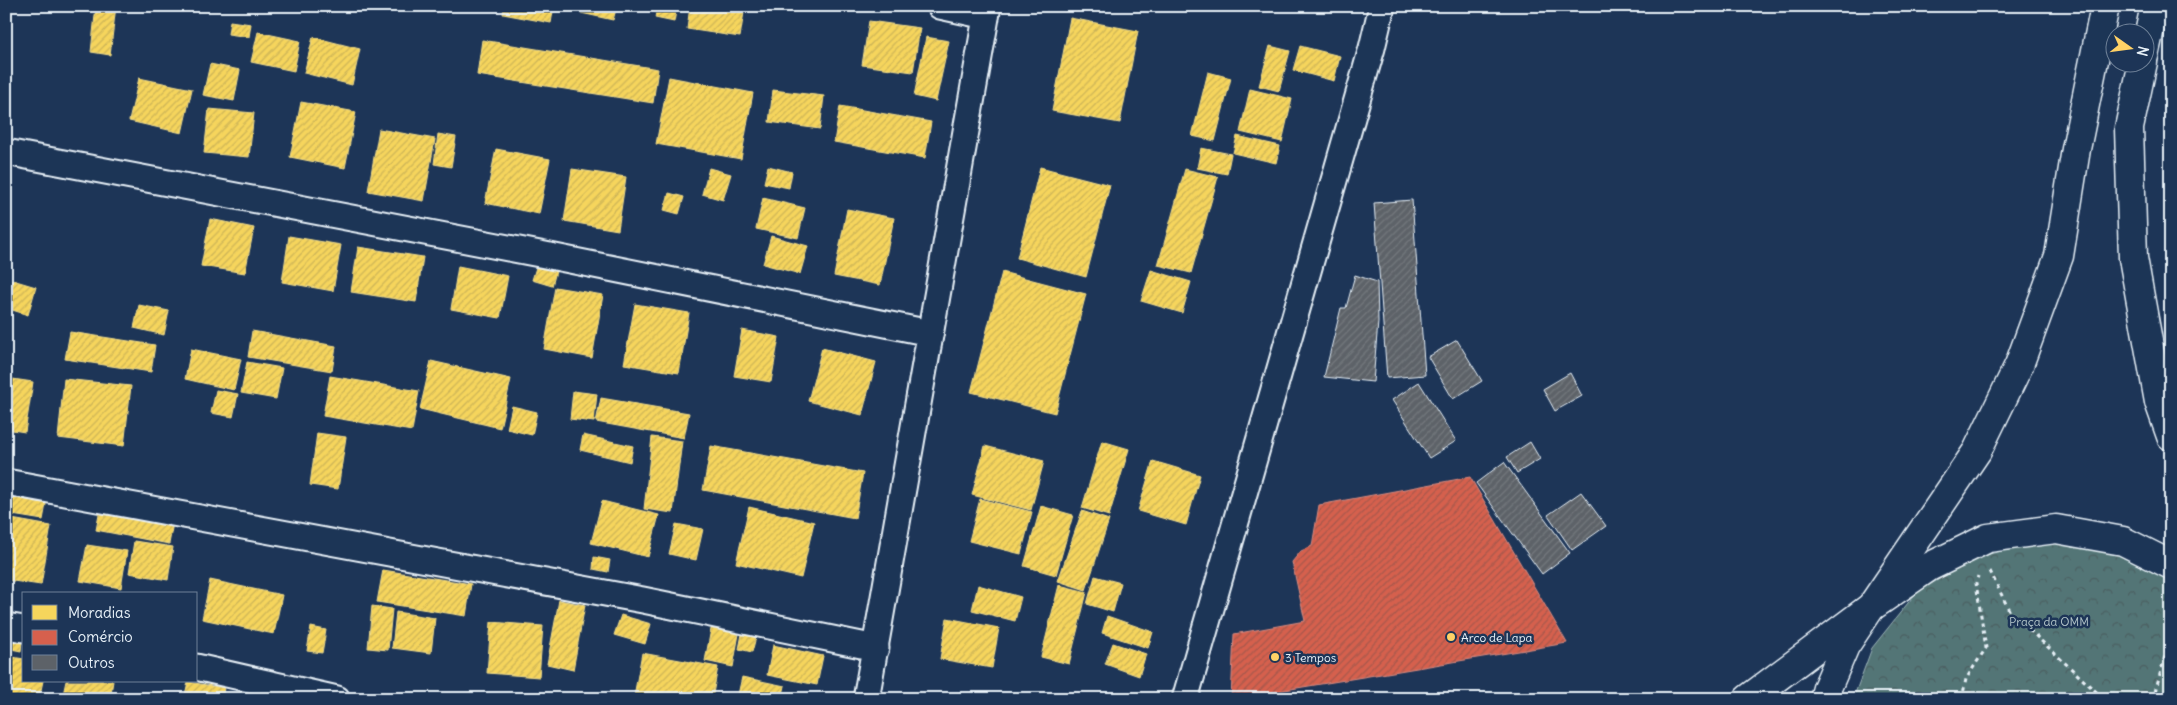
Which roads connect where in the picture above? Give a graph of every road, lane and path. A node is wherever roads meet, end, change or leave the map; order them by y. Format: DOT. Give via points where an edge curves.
graph roads {
  1 [pos="940,6"];
  2 [pos="1382,6"];
  3 [pos="2105,6"];
  4 [pos="2155,6"];
  5 [pos="987,11"];
  6 [pos="2151,22"];
  7 [pos="2141,72"];
  8 [pos="6,152"];
  9 [pos="930,334"];
  10 [pos="2171,436"];
  11 [pos="6,482"];
  12 [pos="1986,563"];
  13 [pos="2171,564"];
  14 [pos="1978,574"];
  15 [pos="1871,607"];
  16 [pos="6,626"];
  17 [pos="22,629"];
  18 [pos="2171,635"];
  19 [pos="876,648"];
  20 [pos="198,668"];
  21 [pos="337,699"];
  22 [pos="866,699"];
  23 [pos="1185,699"];
  24 [pos="1748,699"];
  25 [pos="1824,699"];
  26 [pos="1962,699"];
  27 [pos="2104,699"];
  28 [pos="2153,699"];
  1 -- 5 [label="street"];
  2 -- 23 [label="street"];
  3 -- 15 [label="highway" via="2076,149 2059,256 2019,365 1977,451"];
  4 -- 6 [label="highway"];
  5 -- 9 [label="street"];
  7 -- 10 [label="highway" via="2129,128 2133,258 2159,402"];
  8 -- 9 [label="street" via="545,255"];
  9 -- 19 [label="street"];
  11 -- 19 [label="street" via="634,598"];
  12 -- 27 [label="path" via="2010,612"];
  13 -- 15 [label="highway" via="2123,541 2056,529 1988,538 1929,567"];
  14 -- 26 [label="path" via="1976,583 1986,648 1966,679"];
  15 -- 24 [label="highway"];
  15 -- 25 [label="highway" via="1845,646"];
  16 -- 17 [label="street"];
  18 -- 28 [label="path"];
  19 -- 22 [label="street"];
  20 -- 21 [label="street"];
}
